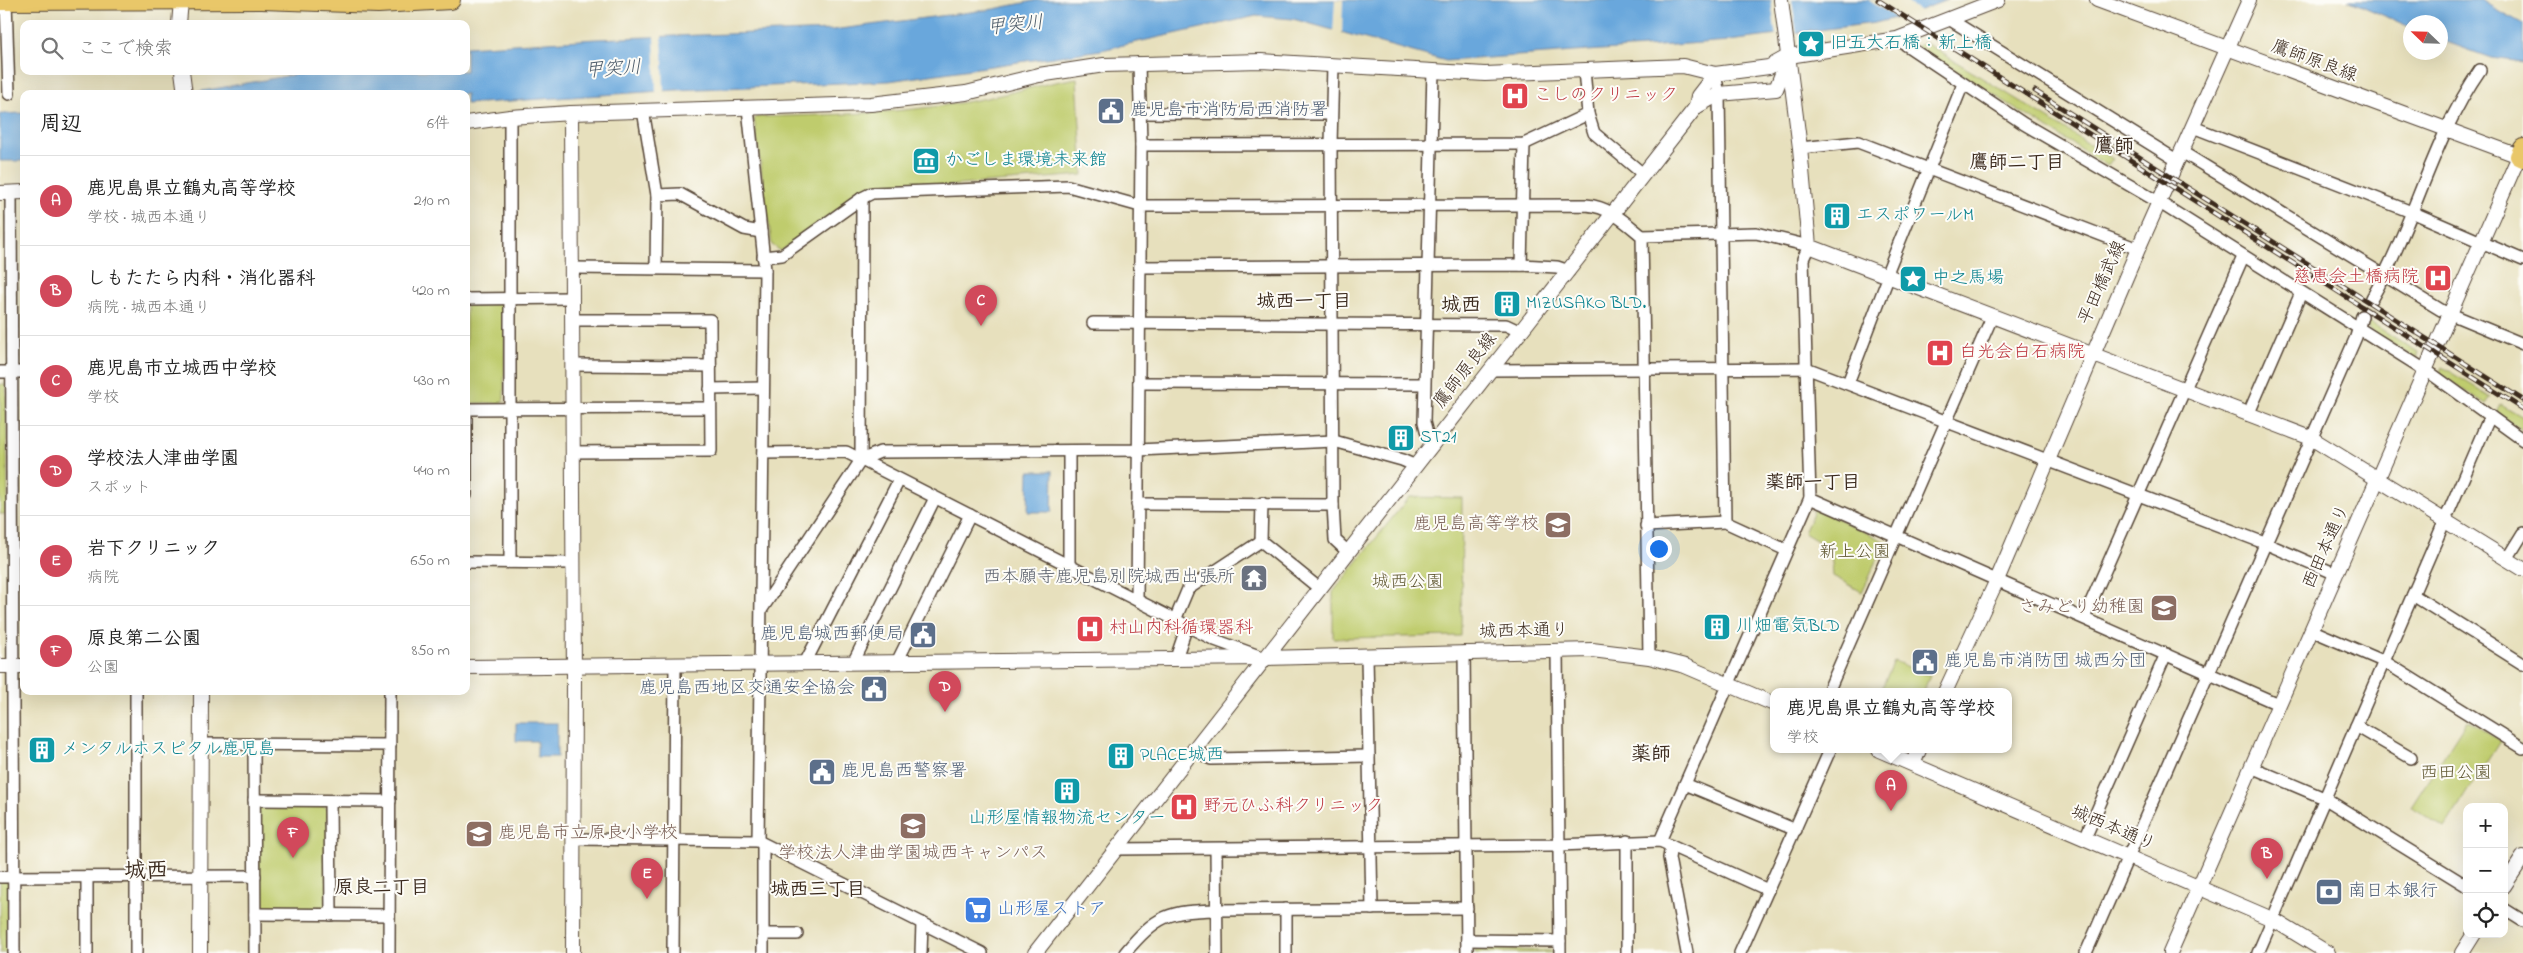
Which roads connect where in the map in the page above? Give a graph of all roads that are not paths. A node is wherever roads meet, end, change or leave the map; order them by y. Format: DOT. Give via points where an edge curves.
graph roads {
  1 [pos="451,0"];
  2 [pos="1781,0"];
  3 [pos="1998,0"];
  4 [pos="2097,0"];
  5 [pos="2249,0"];
  6 [pos="3,1"];
  7 [pos="181,1"];
  8 [pos="430,1"];
  9 [pos="1949,18"];
  10 [pos="179,20"];
  11 [pos="1898,39"];
  12 [pos="1788,50"];
  13 [pos="2228,50"];
  14 [pos="1139,63"];
  15 [pos="1333,65"];
  16 [pos="1584,70"];
  17 [pos="2480,70"];
  18 [pos="1432,71"];
  19 [pos="1715,74"];
  20 [pos="1963,84"];
  21 [pos="1776,89"];
  22 [pos="9,94"];
  23 [pos="1719,94"];
  24 [pos="1794,103"];
  25 [pos="1696,106"];
  26 [pos="748,108"];
  27 [pos="643,110"];
  28 [pos="571,113"];
  29 [pos="1140,114"];
  30 [pos="1331,114"];
  31 [pos="1588,114"];
  32 [pos="510,117"];
  33 [pos="470,122"];
  34 [pos="2193,127"];
  35 [pos="2446,130"];
  36 [pos="1331,144"];
  37 [pos="1430,144"];
  38 [pos="1524,144"];
  39 [pos="1141,145"];
  40 [pos="1800,148"];
  41 [pos="2522,154"];
  42 [pos="2180,157"];
  43 [pos="1929,169"];
  44 [pos="1643,174"];
  45 [pos="12,192"];
  46 [pos="657,195"];
  47 [pos="862,198"];
  48 [pos="2160,203"];
  49 [pos="1522,205"];
  50 [pos="1140,206"];
  51 [pos="1331,206"];
  52 [pos="1428,206"];
  53 [pos="1613,212"];
  54 [pos="2411,213"];
  55 [pos="761,232"];
  56 [pos="1722,233"];
  57 [pos="1642,236"];
  58 [pos="2482,241"];
  59 [pos="1809,246"];
  60 [pos="2138,249"];
  61 [pos="2243,256"];
  62 [pos="764,257"];
  63 [pos="2523,260"];
  64 [pos="1332,265"];
  65 [pos="1521,265"];
  66 [pos="1428,266"];
  67 [pos="1140,267"];
  68 [pos="572,268"];
  69 [pos="656,268"];
  70 [pos="764,270"];
  71 [pos="1569,271"];
  72 [pos="2386,274"];
  73 [pos="1888,278"];
  74 [pos="2301,293"];
  75 [pos="510,298"];
  76 [pos="572,298"];
  77 [pos="2372,298"];
  78 [pos="470,299"];
  79 [pos="2450,314"];
  80 [pos="2362,316"];
  81 [pos="1992,317"];
  82 [pos="572,320"];
  83 [pos="1093,323"];
  84 [pos="1138,324"];
  85 [pos="1332,324"];
  86 [pos="1427,325"];
  87 [pos="2358,329"];
  88 [pos="1521,332"];
  89 [pos="2523,344"];
  90 [pos="2092,355"];
  91 [pos="572,366"];
  92 [pos="710,366"];
  93 [pos="1644,368"];
  94 [pos="1724,368"];
  95 [pos="1806,368"];
  96 [pos="1491,370"];
  97 [pos="2424,370"];
  98 [pos="12,372"];
  99 [pos="1139,383"];
  100 [pos="1848,383"];
  101 [pos="1334,384"];
  102 [pos="1424,384"];
  103 [pos="710,388"];
  104 [pos="763,388"];
  105 [pos="2184,390"];
  106 [pos="511,408"];
  107 [pos="710,408"];
  108 [pos="470,409"];
  109 [pos="572,409"];
  110 [pos="2248,415"];
  111 [pos="2490,416"];
  112 [pos="1946,422"];
  113 [pos="2311,438"];
  114 [pos="2523,440"];
  115 [pos="1334,441"];
  116 [pos="1437,441"];
  117 [pos="1138,450"];
  118 [pos="1069,451"];
  119 [pos="572,452"];
  120 [pos="764,453"];
  121 [pos="861,460"];
  122 [pos="2046,461"];
  123 [pos="1416,466"];
  124 [pos="2378,478"];
  125 [pos="899,480"];
  126 [pos="2138,495"];
  127 [pos="935,498"];
  128 [pos="1810,498"];
  129 [pos="1262,503"];
  130 [pos="1136,504"];
  131 [pos="1333,505"];
  132 [pos="970,515"];
  133 [pos="2446,521"];
  134 [pos="1725,522"];
  135 [pos="1646,526"];
  136 [pos="2523,533"];
  137 [pos="1897,535"];
  138 [pos="1261,541"];
  139 [pos="18,543"];
  140 [pos="2267,544"];
  141 [pos="1786,550"];
  142 [pos="1348,552"];
  143 [pos="2507,559"];
  144 [pos="470,562"];
  145 [pos="510,562"];
  146 [pos="573,562"];
  147 [pos="1069,564"];
  148 [pos="2523,569"];
  149 [pos="2336,574"];
  150 [pos="1997,580"];
  151 [pos="1320,589"];
  152 [pos="2413,595"];
  153 [pos="18,597"];
  154 [pos="1137,600"];
  155 [pos="762,609"];
  156 [pos="2084,618"];
  157 [pos="1174,620"];
  158 [pos="1187,626"];
  159 [pos="2311,630"];
  160 [pos="1557,650"];
  161 [pos="1464,652"];
  162 [pos="2166,654"];
  163 [pos="1367,656"];
  164 [pos="1649,657"];
  165 [pos="1176,658"];
  166 [pos="1265,658"];
  167 [pos="897,662"];
  168 [pos="2385,662"];
  169 [pos="806,663"];
  170 [pos="853,663"];
  171 [pos="675,664"];
  172 [pos="761,664"];
  173 [pos="2523,664"];
  174 [pos="12,666"];
  175 [pos="470,667"];
  176 [pos="574,667"];
  177 [pos="2209,673"];
  178 [pos="1728,683"];
  179 [pos="1830,688"];
  180 [pos="1947,688"];
  181 [pos="136,695"];
  182 [pos="201,695"];
  183 [pos="390,695"];
  184 [pos="1770,702"];
  185 [pos="2278,704"];
  186 [pos="2356,726"];
  187 [pos="201,744"];
  188 [pos="254,744"];
  189 [pos="390,745"];
  190 [pos="2523,748"];
  191 [pos="1194,750"];
  192 [pos="1829,753"];
  193 [pos="1886,753"];
  194 [pos="1918,753"];
  195 [pos="1369,756"];
  196 [pos="2411,758"];
  197 [pos="1913,764"];
  198 [pos="2250,767"];
  199 [pos="1685,784"];
  200 [pos="2324,798"];
  201 [pos="254,800"];
  202 [pos="330,801"];
  203 [pos="390,802"];
  204 [pos="1796,830"];
  205 [pos="2085,838"];
  206 [pos="574,839"];
  207 [pos="673,840"];
  208 [pos="1627,841"];
  209 [pos="1660,841"];
  210 [pos="761,843"];
  211 [pos="1467,845"];
  212 [pos="1559,845"];
  213 [pos="1370,846"];
  214 [pos="1671,846"];
  215 [pos="1116,848"];
  216 [pos="1216,849"];
  217 [pos="2129,856"];
  218 [pos="2523,856"];
  219 [pos="87,876"];
  220 [pos="136,876"];
  221 [pos="200,876"];
  222 [pos="254,876"];
  223 [pos="0,877"];
  224 [pos="14,877"];
  225 [pos="2508,880"];
  226 [pos="2463,884"];
  227 [pos="2199,886"];
  228 [pos="1768,890"];
  229 [pos="1467,908"];
  230 [pos="1286,909"];
  231 [pos="1372,909"];
  232 [pos="1217,910"];
  233 [pos="2508,912"];
  234 [pos="255,914"];
  235 [pos="389,914"];
  236 [pos="331,915"];
  237 [pos="2272,919"];
  238 [pos="2523,921"];
  239 [pos="922,923"];
  240 [pos="763,934"];
  241 [pos="796,934"];
  242 [pos="2471,938"];
  243 [pos="1467,940"];
  244 [pos="1560,947"];
  245 [pos="14,953"];
  246 [pos="87,953"];
  247 [pos="136,953"];
  248 [pos="200,953"];
  249 [pos="255,953"];
  250 [pos="389,953"];
  251 [pos="573,953"];
  252 [pos="673,953"];
  253 [pos="763,953"];
  254 [pos="922,953"];
  255 [pos="982,953"];
  256 [pos="1035,953"];
  257 [pos="1126,953"];
  258 [pos="1217,953"];
  259 [pos="1286,953"];
  260 [pos="1467,953"];
  261 [pos="1627,953"];
  262 [pos="1687,953"];
  263 [pos="1740,953"];
  264 [pos="2086,953"];
  265 [pos="2170,953"];
  266 [pos="2258,953"];
  267 [pos="2328,953"];
  268 [pos="2462,953"];
  1 -- 8 [label="highway"];
  2 -- 12 [label="street"];
  3 -- 9 [label="street"];
  4 -- 13 [label="street, 鷹師原良線"];
  5 -- 13 [label="street, 平田橋武線"];
  6 -- 7 [label="highway"];
  6 -- 22 [label="street"];
  7 -- 8 [label="highway" via="378,4"];
  7 -- 10 [label="street"];
  9 -- 11 [label="street"];
  9 -- 42 [label="street"];
  11 -- 12 [label="street"];
  11 -- 20 [label="street"];
  12 -- 19 [label="street" via="1769,67"];
  12 -- 21 [label="street"];
  12 -- 24 [label="street"];
  13 -- 34 [label="street, 平田橋武線"];
  13 -- 35 [label="street, 鷹師原良線"];
  14 -- 15 [label="street" via="1261,61"];
  14 -- 26 [label="street" via="1104,65 1039,75 966,92 871,104"];
  14 -- 29 [label="street"];
  15 -- 18 [label="street"];
  15 -- 30 [label="street"];
  16 -- 18 [label="street" via="1486,74"];
  16 -- 19 [label="street" via="1683,66"];
  16 -- 31 [label="street"];
  17 -- 35 [label="street"];
  18 -- 37 [label="street"];
  19 -- 23 [label="street"];
  19 -- 25 [label="street, 鷹師原良線" via="1698,96"];
  20 -- 43 [label="street"];
  20 -- 48 [label="street" via="2024,124"];
  21 -- 23 [label="street, 鷹師原良線"];
  21 -- 24 [label="street"];
  23 -- 25 [label="street, 鷹師原良線"];
  23 -- 56 [label="street"];
  24 -- 40 [label="street"];
  25 -- 44 [label="street, 鷹師原良線"];
  26 -- 27 [label="street"];
  26 -- 55 [label="street"];
  27 -- 28 [label="street"];
  27 -- 46 [label="street"];
  28 -- 32 [label="street"];
  28 -- 68 [label="street"];
  29 -- 30 [label="street"];
  29 -- 39 [label="street"];
  30 -- 36 [label="street"];
  31 -- 38 [label="street"];
  31 -- 44 [label="street" via="1594,133"];
  32 -- 33 [label="street"];
  32 -- 75 [label="street"];
  34 -- 42 [label="street, 平田橋武線"];
  34 -- 54 [label="street"];
  35 -- 41 [label="street, 鷹師原良線"];
  35 -- 54 [label="street"];
  36 -- 37 [label="street"];
  36 -- 39 [label="street"];
  36 -- 51 [label="street"];
  37 -- 38 [label="street"];
  37 -- 52 [label="street"];
  38 -- 49 [label="street"];
  39 -- 50 [label="street"];
  40 -- 43 [label="street" via="1858,142"];
  40 -- 59 [label="street"];
  41 -- 58 [label="street, 西田本通り"];
  42 -- 48 [label="street, 平田橋武線"];
  42 -- 72 [label="street"];
  43 -- 60 [label="street"];
  43 -- 73 [label="street" via="1889,268"];
  44 -- 53 [label="street, 鷹師原良線"];
  45 -- 98 [label="street"];
  46 -- 55 [label="street" via="680,194 744,229"];
  46 -- 69 [label="street"];
  47 -- 50 [label="street" via="872,193 1068,186"];
  47 -- 62 [label="street" via="782,255"];
  47 -- 121 [label="street"];
  48 -- 60 [label="street, 平田橋武線"];
  48 -- 61 [label="street"];
  49 -- 52 [label="street"];
  49 -- 53 [label="street" via="1599,206"];
  49 -- 65 [label="street"];
  50 -- 51 [label="street"];
  50 -- 67 [label="street"];
  51 -- 52 [label="street"];
  51 -- 64 [label="street"];
  52 -- 66 [label="street"];
  53 -- 57 [label="street"];
  53 -- 71 [label="street, 鷹師原良線"];
  54 -- 58 [label="street"];
  54 -- 72 [label="street"];
  55 -- 62 [label="street"];
  56 -- 57 [label="street"];
  56 -- 59 [label="street" via="1756,234"];
  56 -- 94 [label="street"];
  57 -- 93 [label="street"];
  58 -- 63 [label="street"];
  58 -- 79 [label="street, 西田本通り"];
  59 -- 73 [label="street"];
  59 -- 95 [label="street" via="1803,259"];
  60 -- 90 [label="street, 平田橋武線"];
  61 -- 74 [label="street"];
  61 -- 105 [label="street"];
  62 -- 70 [label="street"];
  64 -- 66 [label="street"];
  64 -- 67 [label="street"];
  64 -- 85 [label="street"];
  65 -- 66 [label="street"];
  65 -- 71 [label="street" via="1557,266"];
  66 -- 86 [label="street"];
  67 -- 84 [label="street"];
  68 -- 69 [label="street"];
  68 -- 76 [label="street"];
  69 -- 70 [label="street"];
  70 -- 104 [label="street"];
  71 -- 88 [label="street, 鷹師原良線"];
  72 -- 77 [label="street"];
  72 -- 79 [label="street"];
  73 -- 81 [label="street"];
  73 -- 100 [label="street"];
  74 -- 87 [label="street"];
  74 -- 110 [label="street"];
  75 -- 76 [label="street"];
  75 -- 78 [label="street"];
  75 -- 106 [label="street"];
  76 -- 82 [label="street"];
  79 -- 89 [label="street"];
  79 -- 97 [label="street, 西田本通り"];
  80 -- 87 [label="street"];
  81 -- 90 [label="street"];
  81 -- 112 [label="street"];
  82 -- 91 [label="street"];
  82 -- 92 [label="street" via="710,320"];
  83 -- 84 [label="street"];
  84 -- 85 [label="street"];
  84 -- 99 [label="street"];
  85 -- 86 [label="street"];
  85 -- 101 [label="street"];
  86 -- 88 [label="street" via="1506,325"];
  86 -- 102 [label="street"];
  87 -- 97 [label="street"];
  87 -- 113 [label="street"];
  88 -- 96 [label="street, 鷹師原良線"];
  90 -- 105 [label="street"];
  90 -- 122 [label="street, 平田橋武線"];
  91 -- 92 [label="street"];
  91 -- 109 [label="street"];
  92 -- 103 [label="street"];
  93 -- 94 [label="street"];
  93 -- 96 [label="street"];
  93 -- 135 [label="street"];
  94 -- 95 [label="street"];
  94 -- 134 [label="street"];
  95 -- 100 [label="street"];
  95 -- 128 [label="street"];
  96 -- 116 [label="street, 鷹師原良線"];
  97 -- 111 [label="street"];
  97 -- 124 [label="street, 西田本通り"];
  98 -- 139 [label="street"];
  99 -- 101 [label="street"];
  99 -- 117 [label="street"];
  100 -- 112 [label="street"];
  101 -- 102 [label="street"];
  101 -- 115 [label="street"];
  102 -- 116 [label="street" via="1424,422 1427,434"];
  103 -- 104 [label="street"];
  103 -- 107 [label="street"];
  104 -- 120 [label="street"];
  105 -- 110 [label="street"];
  105 -- 126 [label="street"];
  106 -- 108 [label="street"];
  106 -- 109 [label="street"];
  106 -- 145 [label="street"];
  107 -- 109 [label="street"];
  107 -- 119 [label="street" via="711,451"];
  109 -- 119 [label="street"];
  110 -- 113 [label="street"];
  111 -- 114 [label="street"];
  111 -- 133 [label="street"];
  112 -- 122 [label="street"];
  112 -- 137 [label="street"];
  113 -- 124 [label="street"];
  113 -- 140 [label="street"];
  115 -- 117 [label="street"];
  115 -- 123 [label="street"];
  115 -- 131 [label="street"];
  116 -- 123 [label="street, 鷹師原良線"];
  117 -- 118 [label="street"];
  117 -- 130 [label="street"];
  118 -- 121 [label="street" via="880,452"];
  118 -- 147 [label="street"];
  119 -- 146 [label="street"];
  120 -- 121 [label="street" via="846,452"];
  120 -- 155 [label="street"];
  121 -- 125 [label="street"];
  121 -- 155 [label="street"];
  122 -- 126 [label="street"];
  122 -- 150 [label="street, 平田橋武線"];
  123 -- 142 [label="street, 鷹師原良線"];
  124 -- 133 [label="street"];
  124 -- 149 [label="street, 西田本通り"];
  125 -- 127 [label="street"];
  125 -- 169 [label="street"];
  126 -- 140 [label="street"];
  126 -- 156 [label="street"];
  127 -- 132 [label="street"];
  127 -- 170 [label="street"];
  128 -- 137 [label="street"];
  128 -- 141 [label="street"];
  129 -- 130 [label="street"];
  129 -- 131 [label="street"];
  129 -- 138 [label="street"];
  130 -- 154 [label="street"];
  131 -- 142 [label="street" via="1335,540"];
  132 -- 147 [label="street"];
  132 -- 167 [label="street"];
  133 -- 143 [label="street"];
  133 -- 152 [label="street"];
  134 -- 135 [label="street"];
  134 -- 141 [label="street"];
  135 -- 164 [label="street"];
  136 -- 143 [label="street"];
  137 -- 150 [label="street"];
  137 -- 179 [label="street"];
  138 -- 151 [label="street"];
  138 -- 157 [label="street" via="1188,589"];
  139 -- 153 [label="street"];
  140 -- 149 [label="street"];
  140 -- 177 [label="street"];
  141 -- 178 [label="street"];
  142 -- 151 [label="street, 鷹師原良線"];
  143 -- 148 [label="street"];
  144 -- 145 [label="street"];
  145 -- 146 [label="street"];
  146 -- 176 [label="street"];
  147 -- 154 [label="street"];
  149 -- 159 [label="street, 西田本通り"];
  150 -- 156 [label="street"];
  150 -- 180 [label="street, 平田橋武線"];
  151 -- 166 [label="street, 鷹師原良線"];
  152 -- 168 [label="street"];
  152 -- 173 [label="street"];
  153 -- 174 [label="street"];
  154 -- 157 [label="street"];
  155 -- 172 [label="street"];
  156 -- 162 [label="street"];
  157 -- 158 [label="street"];
  158 -- 165 [label="street"];
  158 -- 166 [label="street"];
  159 -- 168 [label="street"];
  159 -- 185 [label="street, 西田本通り"];
  160 -- 161 [label="street, 城西本通り"];
  160 -- 164 [label="street, 城西本通り" via="1592,650"];
  160 -- 212 [label="street"];
  161 -- 163 [label="street, 城西本通り"];
  161 -- 211 [label="street"];
  162 -- 177 [label="street"];
  162 -- 205 [label="street"];
  163 -- 166 [label="street, 城西本通り"];
  163 -- 195 [label="street"];
  164 -- 178 [label="street, 城西本通り" via="1685,666"];
  165 -- 166 [label="street, 城西本通り"];
  165 -- 167 [label="street, 城西本通り"];
  166 -- 191 [label="street, 鷹師原良線"];
  167 -- 170 [label="street, 城西本通り"];
  168 -- 186 [label="street"];
  168 -- 190 [label="street"];
  169 -- 170 [label="street, 城西本通り"];
  169 -- 172 [label="street, 城西本通り"];
  171 -- 172 [label="street, 城西本通り"];
  171 -- 176 [label="street, 城西本通り"];
  171 -- 207 [label="street"];
  172 -- 210 [label="street"];
  174 -- 224 [label="street"];
  175 -- 176 [label="street, 城西本通り"];
  176 -- 206 [label="street"];
  177 -- 185 [label="street"];
  177 -- 217 [label="street"];
  178 -- 184 [label="street, 城西本通り"];
  178 -- 199 [label="street"];
  181 -- 220 [label="street"];
  182 -- 187 [label="street"];
  183 -- 189 [label="street"];
  185 -- 198 [label="street, 西田本通り"];
  186 -- 196 [label="street"];
  186 -- 200 [label="street"];
  187 -- 188 [label="street"];
  187 -- 221 [label="street"];
  188 -- 189 [label="street"];
  188 -- 201 [label="street"];
  189 -- 203 [label="street"];
  191 -- 195 [label="street" via="1211,759"];
  191 -- 215 [label="street, 鷹師原良線"];
  192 -- 204 [label="street"];
  193 -- 197 [label="street, 城西本通り"];
  194 -- 197 [label="street"];
  195 -- 213 [label="street"];
  197 -- 205 [label="street, 城西本通り"];
  198 -- 200 [label="street"];
  198 -- 227 [label="street, 西田本通り"];
  199 -- 204 [label="street"];
  199 -- 209 [label="street"];
  200 -- 226 [label="street"];
  200 -- 237 [label="street"];
  201 -- 202 [label="street"];
  201 -- 222 [label="street"];
  202 -- 203 [label="street"];
  202 -- 236 [label="street"];
  203 -- 235 [label="street"];
  204 -- 228 [label="street"];
  205 -- 217 [label="street, 城西本通り"];
  206 -- 207 [label="street"];
  206 -- 251 [label="street"];
  207 -- 210 [label="street"];
  207 -- 252 [label="street"];
  208 -- 209 [label="street"];
  208 -- 212 [label="street"];
  208 -- 261 [label="street"];
  209 -- 214 [label="street"];
  210 -- 239 [label="street"];
  210 -- 240 [label="street"];
  211 -- 212 [label="street"];
  211 -- 213 [label="street"];
  211 -- 229 [label="street"];
  212 -- 244 [label="street"];
  213 -- 216 [label="street"];
  213 -- 231 [label="street"];
  214 -- 228 [label="street"];
  214 -- 262 [label="street" via="1669,858"];
  215 -- 216 [label="street"];
  215 -- 256 [label="street, 鷹師原良線"];
  216 -- 232 [label="street"];
  217 -- 227 [label="street, 城西本通り"];
  217 -- 264 [label="street"];
  218 -- 225 [label="street"];
  219 -- 220 [label="street"];
  219 -- 224 [label="street"];
  219 -- 246 [label="street"];
  220 -- 221 [label="street"];
  220 -- 247 [label="street"];
  221 -- 222 [label="street"];
  221 -- 248 [label="street"];
  222 -- 234 [label="street"];
  223 -- 224 [label="street"];
  224 -- 245 [label="street"];
  227 -- 237 [label="street, 城西本通り"];
  227 -- 265 [label="street, 西田本通り"];
  228 -- 263 [label="street"];
  229 -- 231 [label="street"];
  229 -- 243 [label="street"];
  230 -- 231 [label="street"];
  230 -- 232 [label="street"];
  230 -- 259 [label="street"];
  232 -- 257 [label="street" via="1177,912 1162,918 1142,932"];
  232 -- 258 [label="street"];
  233 -- 238 [label="street"];
  234 -- 236 [label="street"];
  234 -- 249 [label="street"];
  235 -- 236 [label="street"];
  235 -- 250 [label="street"];
  237 -- 266 [label="street"];
  237 -- 267 [label="street, 城西本通り"];
  239 -- 254 [label="street"];
  239 -- 255 [label="street"];
  240 -- 241 [label="street"];
  240 -- 253 [label="street"];
  242 -- 268 [label="street"];
  243 -- 244 [label="street"];
  243 -- 260 [label="street"];
}
